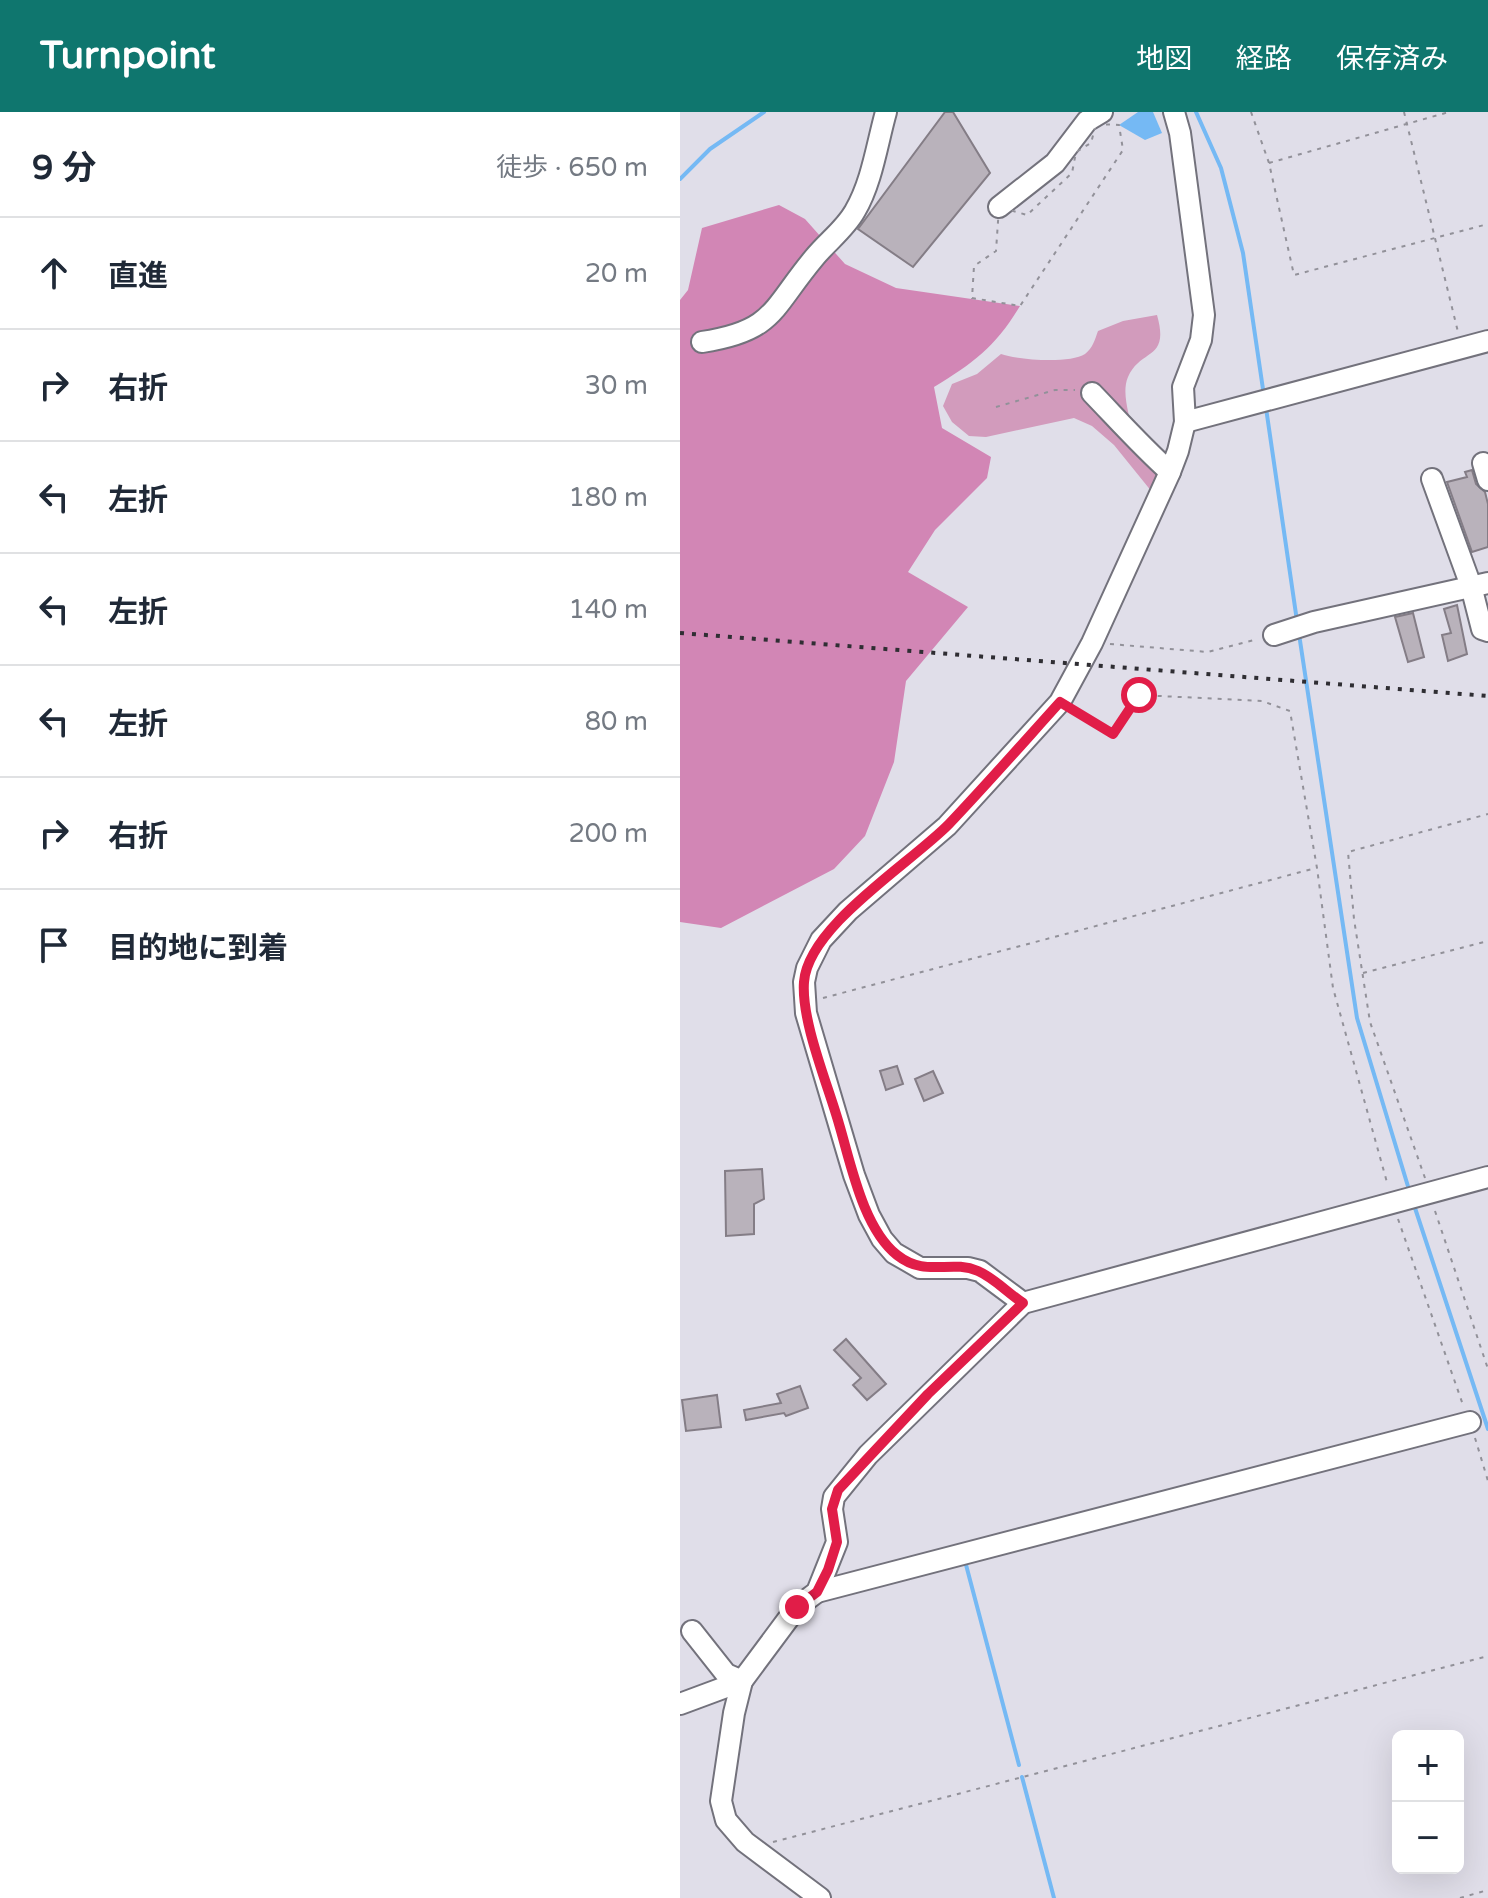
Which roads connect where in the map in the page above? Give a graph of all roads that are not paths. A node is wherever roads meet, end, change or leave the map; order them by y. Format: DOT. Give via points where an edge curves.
graph roads {
  1 [pos="886,112"];
  2 [pos="1102,112"];
  3 [pos="1174,112"];
  4 [pos="999,207"];
  5 [pos="1488,341"];
  6 [pos="702,342"];
  7 [pos="1092,393"];
  8 [pos="1185,422"];
  9 [pos="1170,472"];
  10 [pos="1432,479"];
  11 [pos="1480,584"];
  12 [pos="1488,631"];
  13 [pos="1274,635"];
  14 [pos="1488,1177"];
  15 [pos="1023,1303"];
  16 [pos="1470,1422"];
  17 [pos="817,1592"];
  18 [pos="692,1631"];
  19 [pos="742,1681"];
  20 [pos="680,1704"];
  21 [pos="820,1898"];
  1 -- 6 [label="street" via="855,211 763,323"];
  2 -- 4 [label="street" via="1087,121 1055,163"];
  3 -- 8 [label="street" via="1204,315 1201,340 1183,387"];
  5 -- 8 [label="street"];
  7 -- 9 [label="street"];
  8 -- 9 [label="street"];
  9 -- 15 [label="street" via="1060,702 947,826 821,940 804,982 805,1003 854,1175 882,1239 907,1263 980,1271"];
  10 -- 11 [label="street"];
  11 -- 12 [label="street" via="1482,629"];
  11 -- 13 [label="street"];
  14 -- 15 [label="street"];
  15 -- 17 [label="street" via="838,1490 832,1509 837,1542"];
  16 -- 17 [label="street"];
  17 -- 19 [label="street" via="797,1607"];
  18 -- 19 [label="street" via="726,1674"];
  19 -- 20 [label="street"];
  19 -- 21 [label="street" via="721,1801 726,1820 752,1848"];
}
